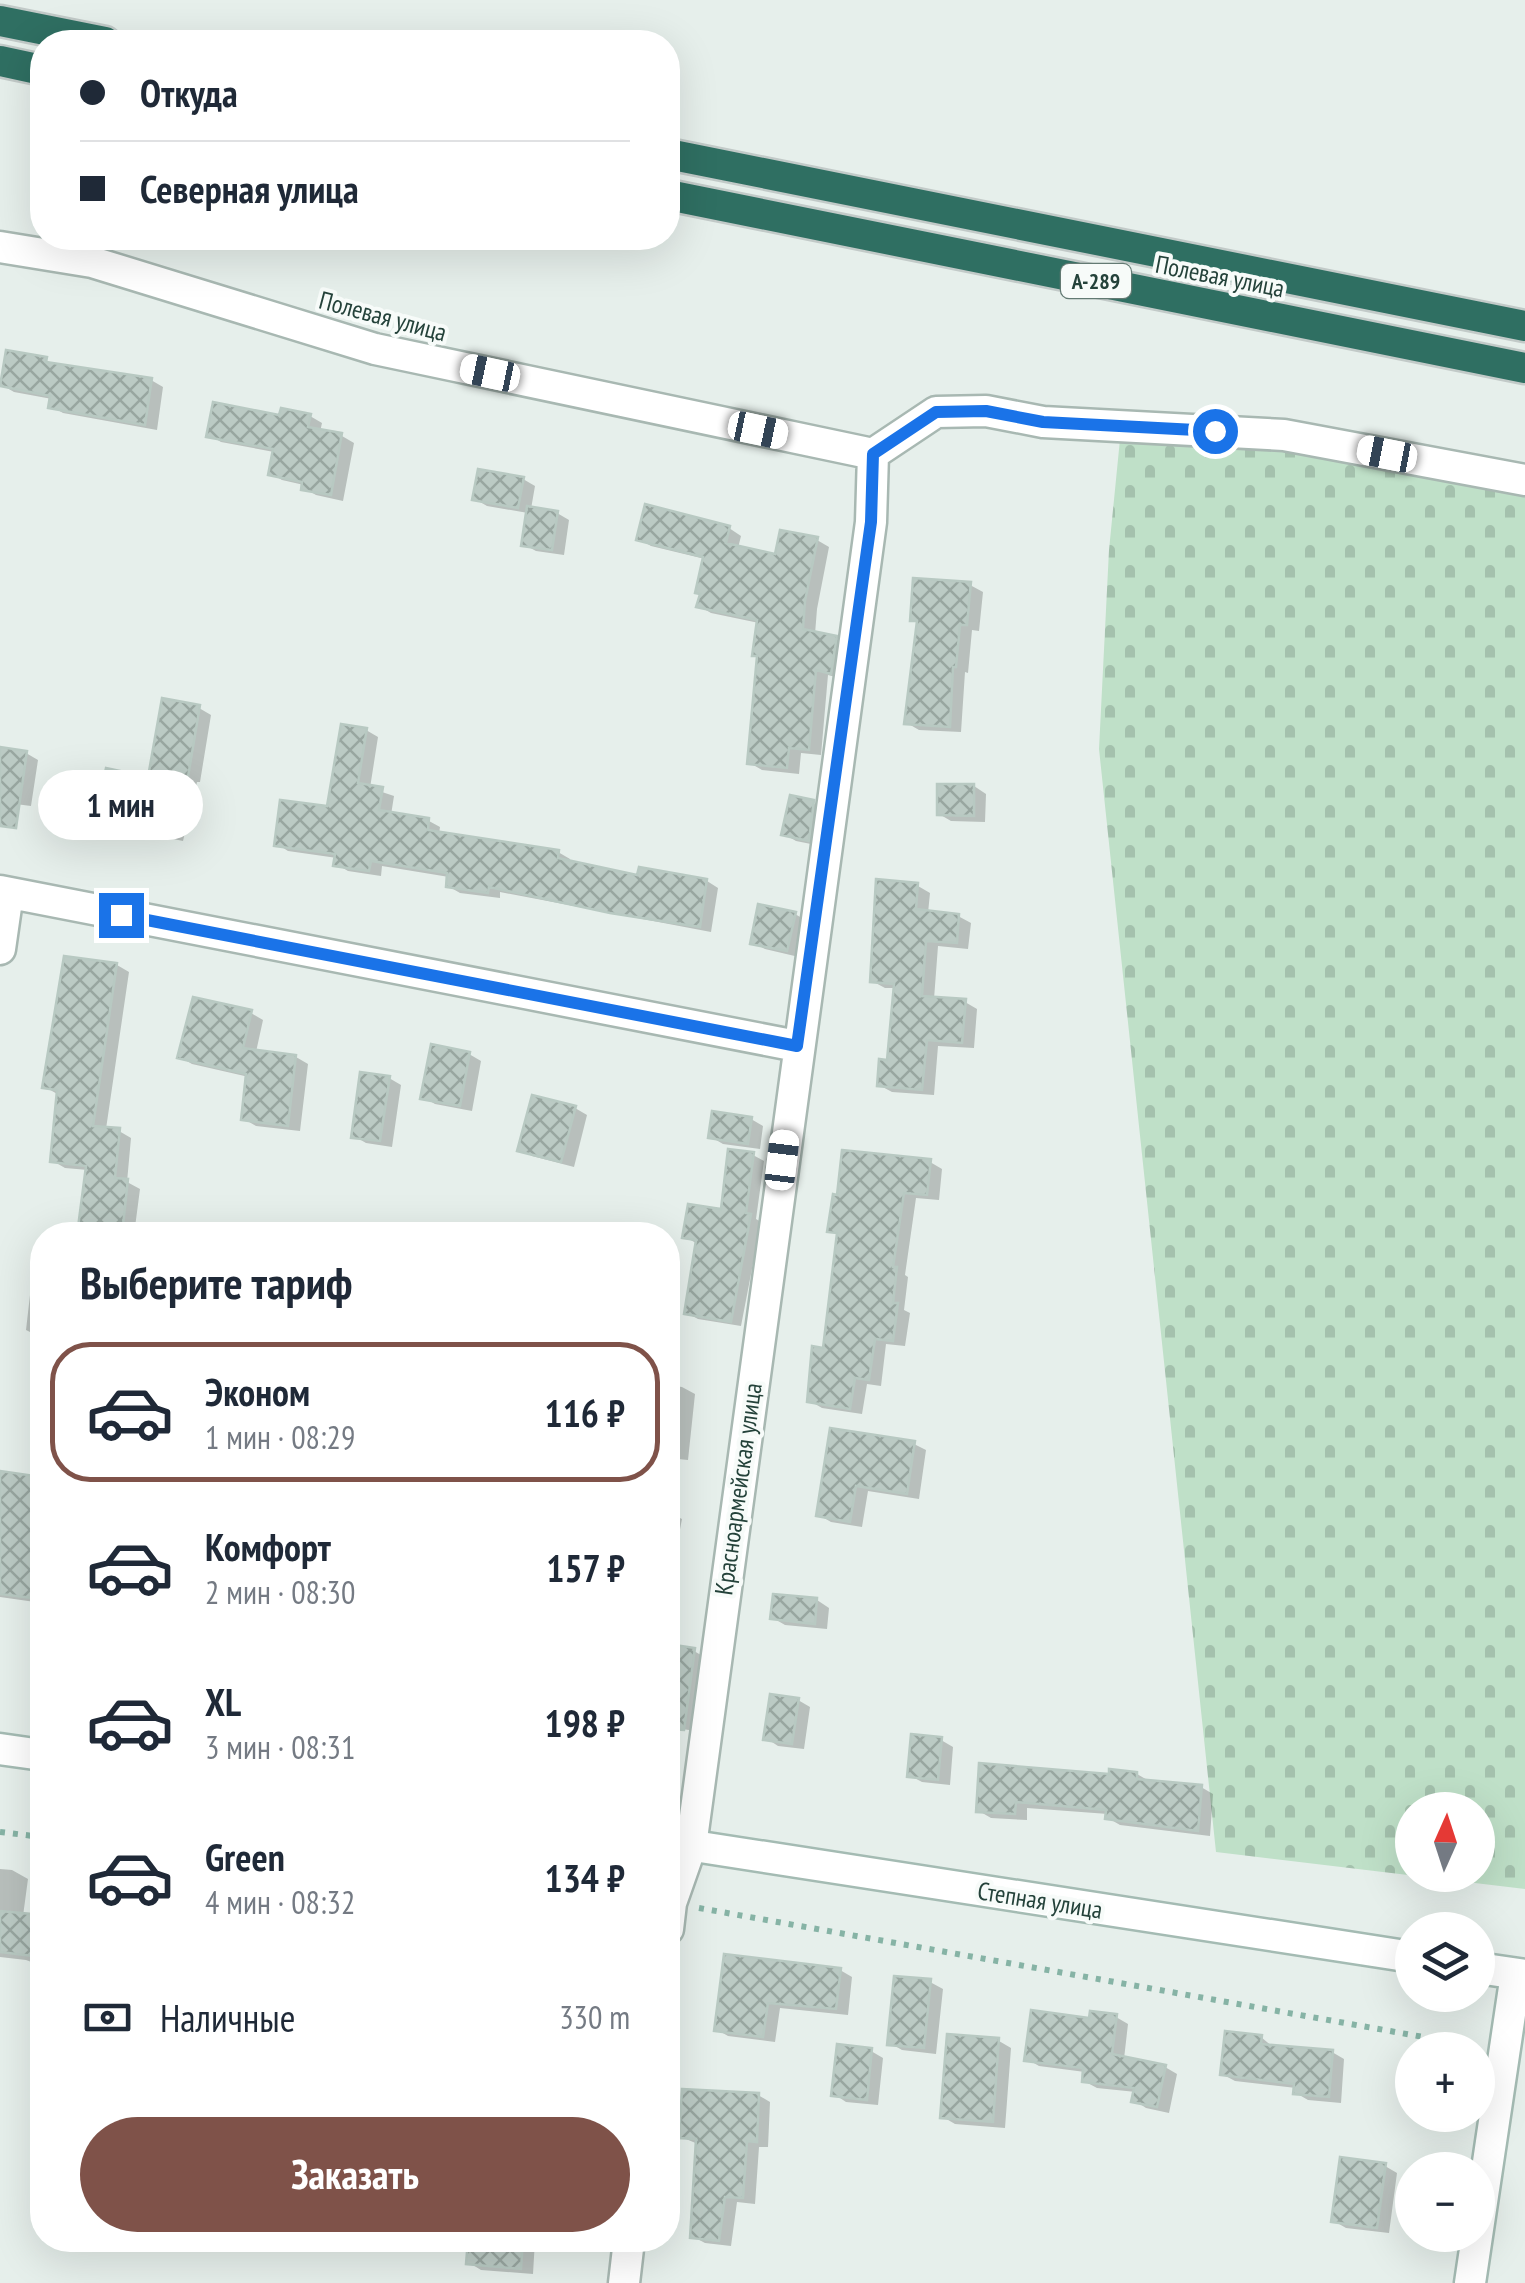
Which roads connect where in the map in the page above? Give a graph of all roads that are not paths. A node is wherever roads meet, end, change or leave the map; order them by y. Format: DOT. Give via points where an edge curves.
graph roads {
  1 [pos="0,22"];
  2 [pos="42,30"];
  3 [pos="0,61"];
  4 [pos="30,67"];
  5 [pos="680,156"];
  6 [pos="680,197"];
  7 [pos="0,247"];
  8 [pos="1525,326"];
  9 [pos="1525,368"];
  10 [pos="873,454"];
  11 [pos="1525,480"];
  12 [pos="4,892"];
  13 [pos="0,949"];
  14 [pos="797,1046"];
  15 [pos="0,1748"];
  16 [pos="30,1752"];
  17 [pos="680,1837"];
  18 [pos="680,1844"];
  19 [pos="1395,1955"];
  20 [pos="1495,1970"];
  21 [pos="1521,1974"];
  22 [pos="628,2252"];
  23 [pos="624,2283"];
  24 [pos="1470,2283"];
  1 -- 2 [label="highway"];
  3 -- 4 [label="highway"];
  5 -- 8 [label="highway, Полевая улица / А-289"];
  6 -- 9 [label="highway, Полевая улица / А-289"];
  7 -- 10 [label="street, Полевая улица" via="92,262 375,349"];
  10 -- 11 [label="street" via="936,412 986,411 1043,422 1284,435"];
  10 -- 14 [label="street, Красноармейская улица" via="871,522"];
  12 -- 13 [label="street"];
  12 -- 14 [label="street"];
  14 -- 17 [label="street, Красноармейская улица"];
  15 -- 16 [label="street"];
  18 -- 19 [label="street, Степная улица"];
  20 -- 21 [label="street"];
  21 -- 24 [label="street"];
  22 -- 23 [label="street"];
}
